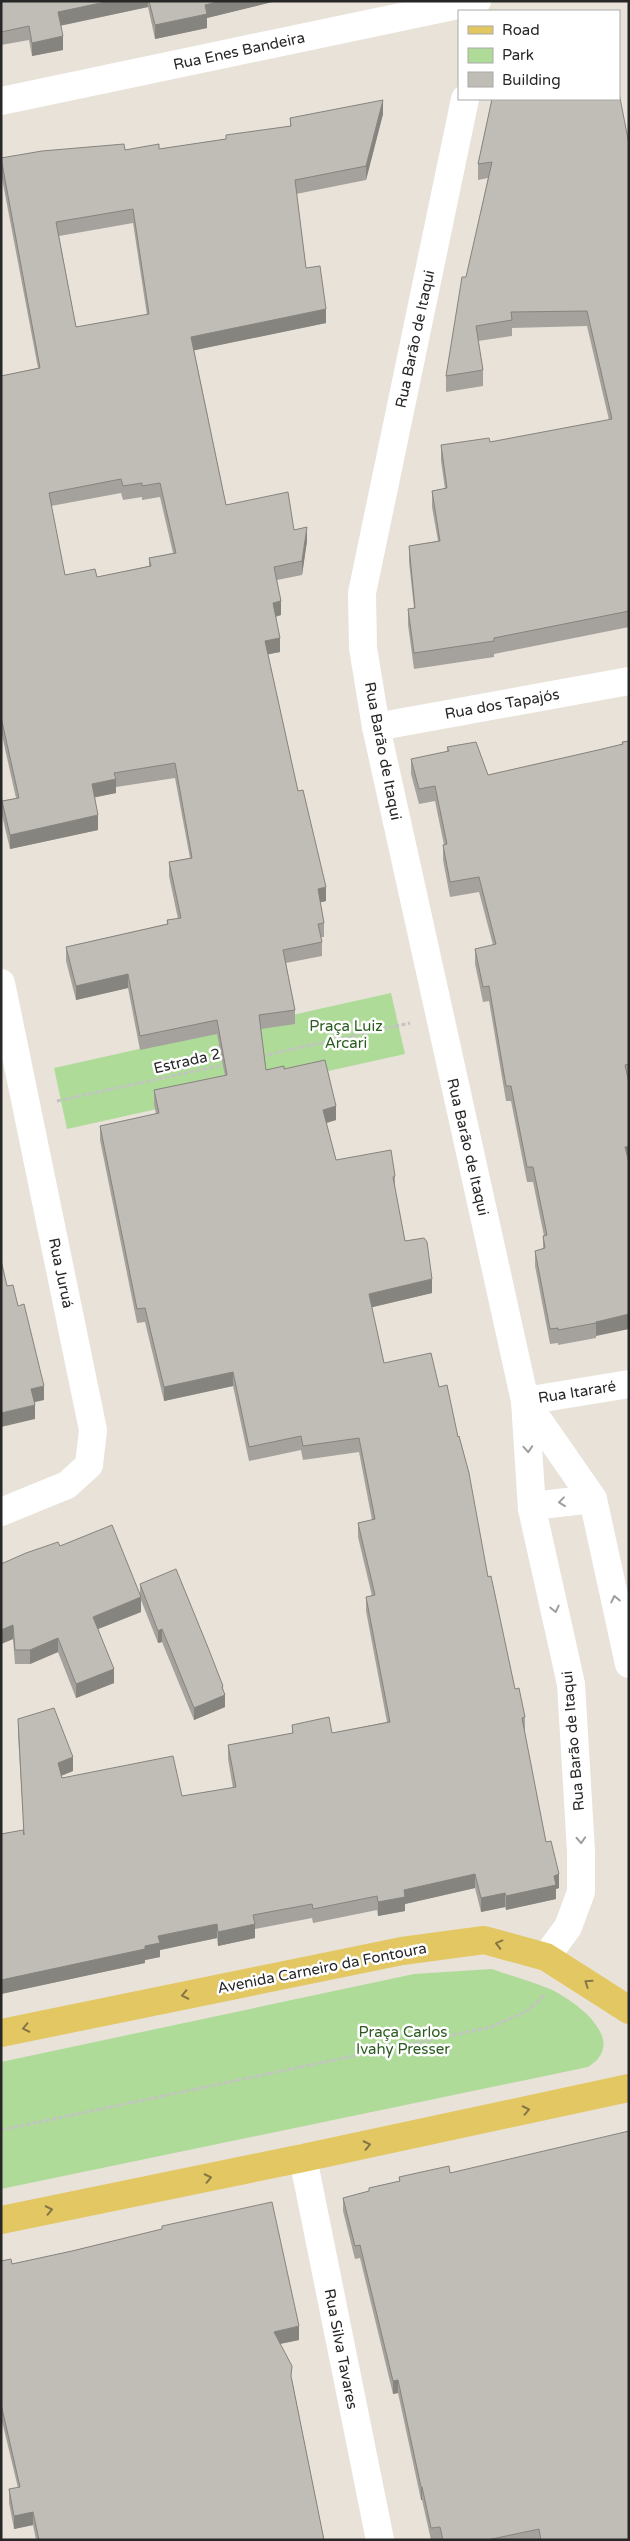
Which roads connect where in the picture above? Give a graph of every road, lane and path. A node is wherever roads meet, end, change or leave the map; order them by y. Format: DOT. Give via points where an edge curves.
graph roads {
  1 [pos="477,1"];
  2 [pos="465,100"];
  3 [pos="1,101"];
  4 [pos="629,681"];
  5 [pos="376,727"];
  6 [pos="1,983"];
  7 [pos="439,1017"];
  8 [pos="257,1057"];
  9 [pos="228,1063"];
  10 [pos="27,1108"];
  11 [pos="629,1384"];
  12 [pos="525,1401"];
  13 [pos="593,1499"];
  14 [pos="532,1509"];
  15 [pos="1,1512"];
  16 [pos="629,1664"];
  17 [pos="546,1957"];
  18 [pos="551,1989"];
  19 [pos="629,2010"];
  20 [pos="1,2033"];
  21 [pos="629,2088"];
  22 [pos="1,2130"];
  23 [pos="303,2158"];
  24 [pos="1,2220"];
  25 [pos="380,2540"];
  1 -- 3 [label="street, Rua Enes Bandeira"];
  2 -- 5 [label="street, Rua Barão de Itaqui" via="362,593 364,648"];
  4 -- 5 [label="street, Rua dos Tapajós"];
  5 -- 7 [label="street, Rua Barão de Itaqui"];
  6 -- 10 [label="street, Rua Juruá"];
  7 -- 8 [label="path"];
  7 -- 12 [label="street, Rua Barão de Itaqui"];
  9 -- 10 [label="path, Estrada 2"];
  10 -- 15 [label="street, Rua Juruá" via="93,1430 89,1465 67,1485"];
  11 -- 12 [label="street, Rua Itararé"];
  12 -- 13 [label="street, Rua Barão de Itaqui"];
  12 -- 14 [label="street, Rua Barão de Itaqui, one-way"];
  13 -- 14 [label="street, one-way"];
  16 -- 13 [label="street, Rua Barão de Itaqui, one-way"];
  14 -- 17 [label="street, Rua Barão de Itaqui, one-way" via="571,1684 581,1851 581,1892 568,1927"];
  19 -- 17 [label="main road, Avenida Carneiro da Fontoura, one-way"];
  17 -- 20 [label="main road, Avenida Carneiro da Fontoura, one-way" via="484,1940 402,1951"];
  18 -- 22 [label="path" via="527,2011 491,2027"];
  23 -- 21 [label="main road, one-way"];
  24 -- 23 [label="main road, one-way"];
  23 -- 25 [label="street, Rua Silva Tavares"];
}
